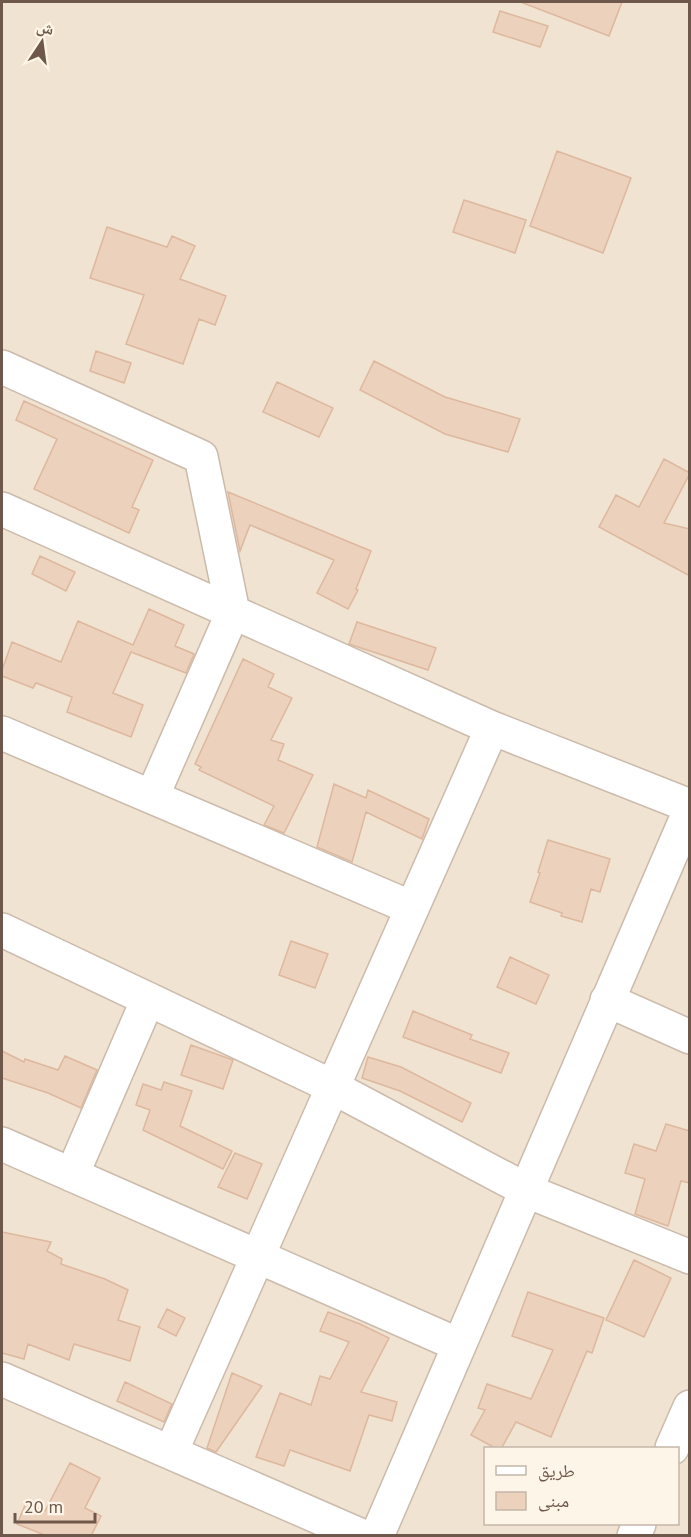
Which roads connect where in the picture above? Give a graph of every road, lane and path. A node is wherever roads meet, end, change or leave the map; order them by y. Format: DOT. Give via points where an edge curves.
graph roads {
  1 [pos="2,367"];
  2 [pos="2,509"];
  3 [pos="233,612"];
  4 [pos="492,728"];
  5 [pos="2,733"];
  6 [pos="152,797"];
  7 [pos="690,808"];
  8 [pos="412,908"];
  9 [pos="2,930"];
  10 [pos="148,999"];
  11 [pos="607,1000"];
  12 [pos="690,1037"];
  13 [pos="333,1087"];
  14 [pos="2,1144"];
  15 [pos="72,1175"];
  16 [pos="526,1190"];
  17 [pos="258,1256"];
  18 [pos="690,1257"];
  19 [pos="459,1345"];
  20 [pos="2,1379"];
  21 [pos="690,1407"];
  22 [pos="673,1447"];
  23 [pos="171,1452"];
  24 [pos="362,1536"];
  25 [pos="377,1536"];
  1 -- 3 [label="street" via="201,456"];
  2 -- 3 [label="street"];
  3 -- 4 [label="street"];
  3 -- 6 [label="street"];
  4 -- 7 [label="street"];
  4 -- 8 [label="street"];
  5 -- 6 [label="street"];
  6 -- 8 [label="street"];
  7 -- 11 [label="street"];
  8 -- 13 [label="street"];
  9 -- 10 [label="street"];
  10 -- 13 [label="street"];
  10 -- 15 [label="street"];
  11 -- 12 [label="street"];
  11 -- 16 [label="street"];
  13 -- 16 [label="street"];
  13 -- 17 [label="street"];
  14 -- 15 [label="street"];
  15 -- 17 [label="street"];
  16 -- 18 [label="street"];
  16 -- 19 [label="street"];
  17 -- 19 [label="street"];
  17 -- 23 [label="street"];
  19 -- 25 [label="street"];
  20 -- 23 [label="street"];
  21 -- 22 [label="street"];
  23 -- 24 [label="street"];
}
